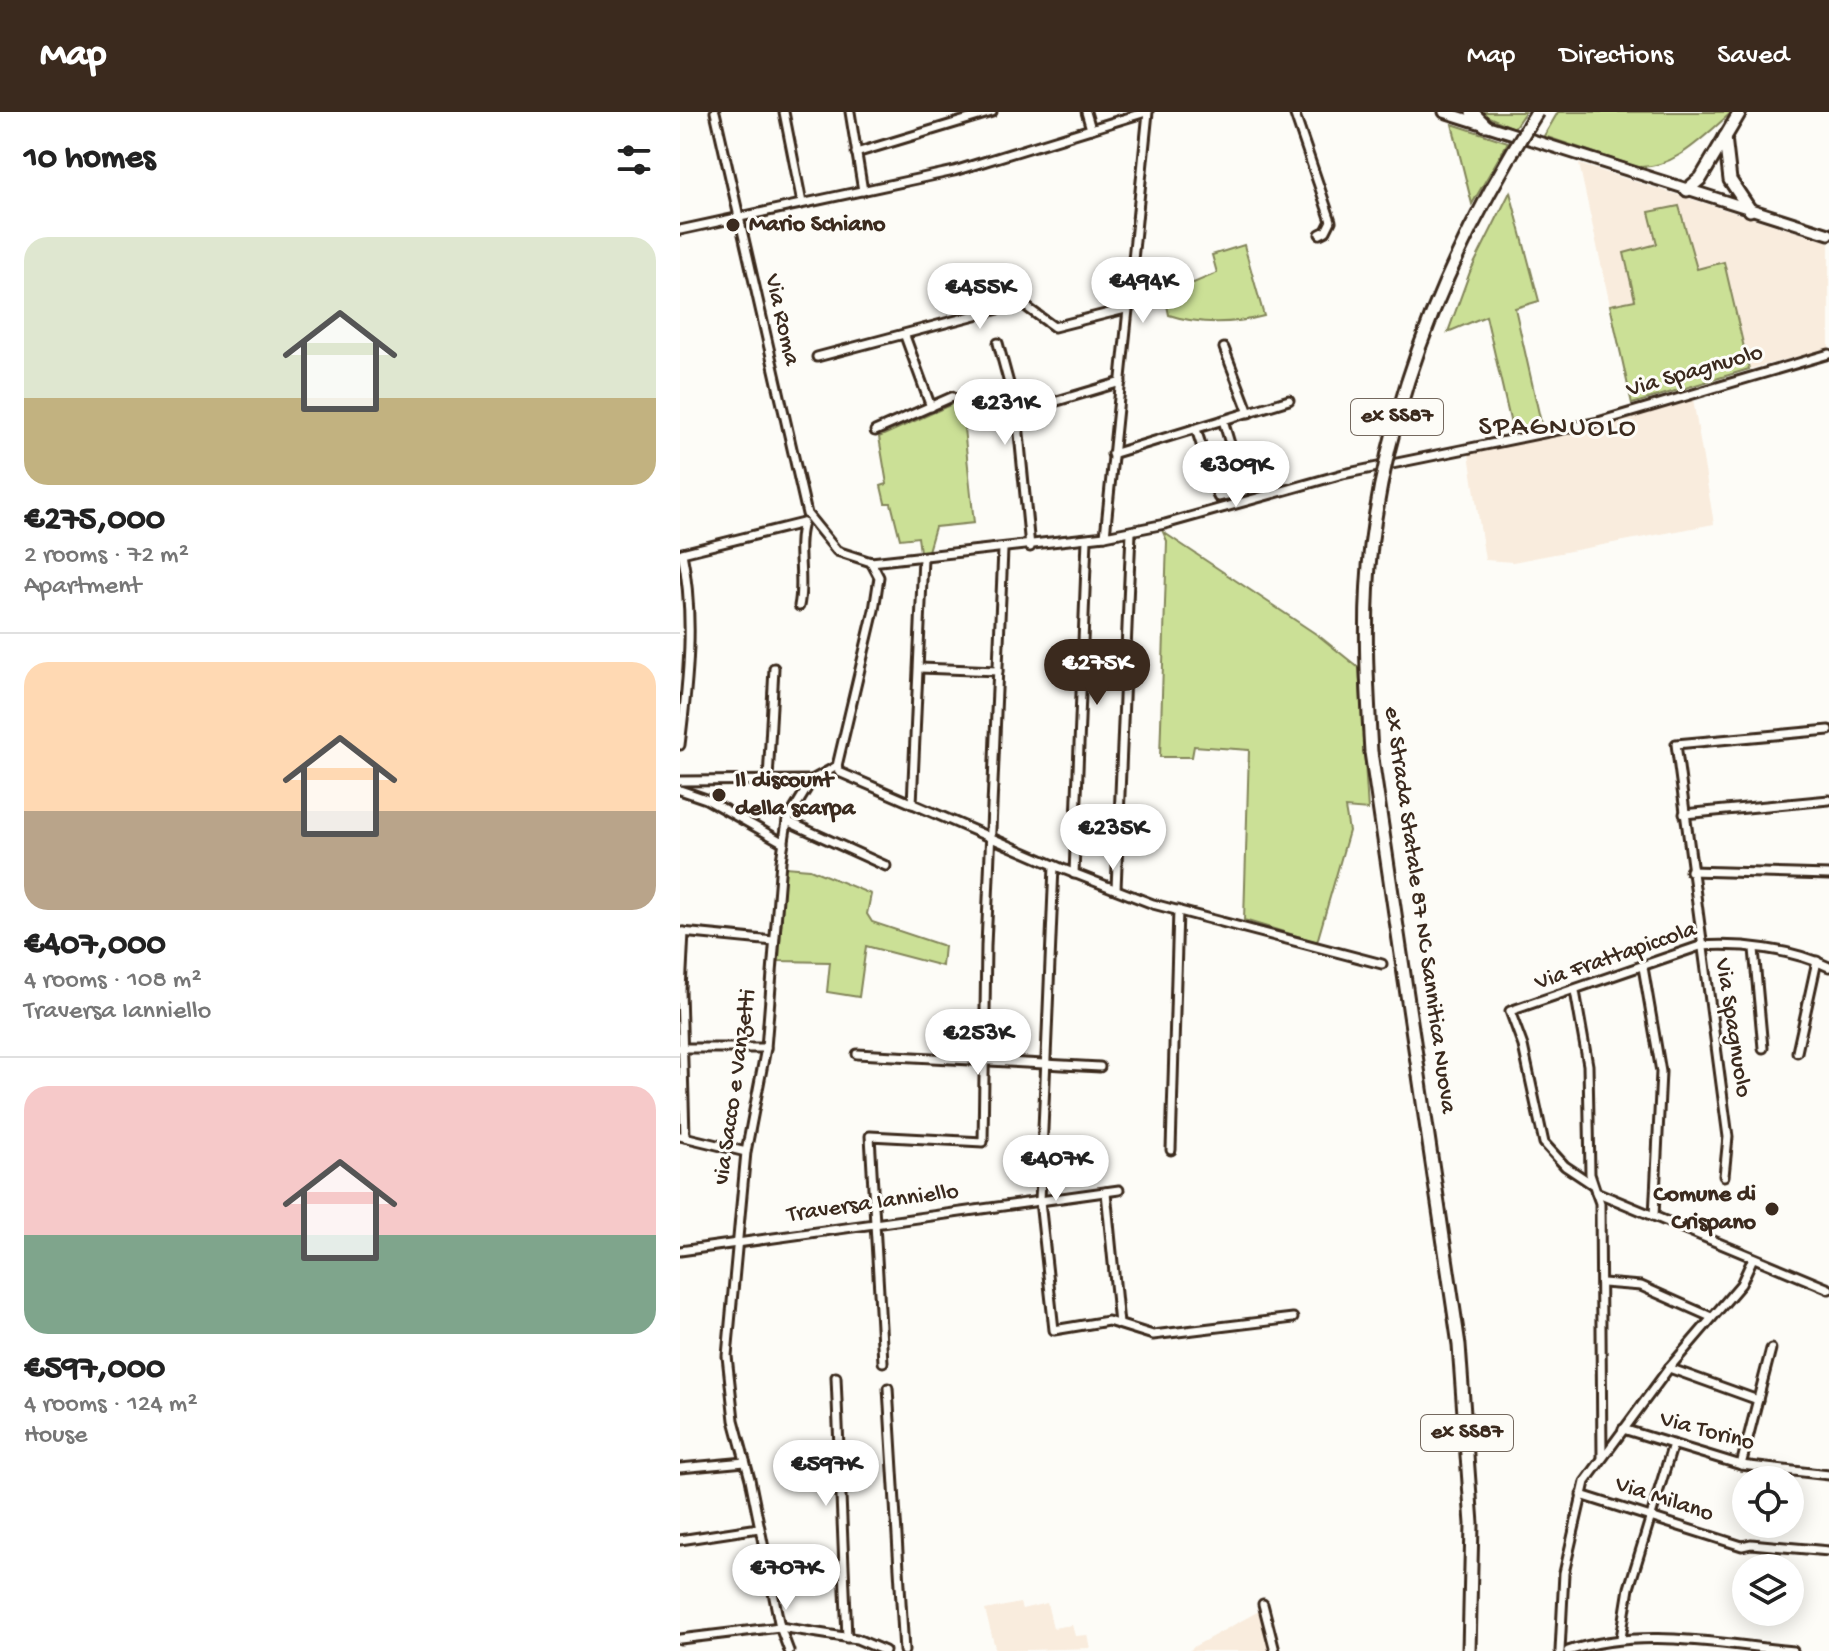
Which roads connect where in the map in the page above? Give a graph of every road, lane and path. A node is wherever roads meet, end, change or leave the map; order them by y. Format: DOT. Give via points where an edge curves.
graph roads {
  1 [pos="715,112"];
  2 [pos="784,112"];
  3 [pos="850,112"];
  4 [pos="992,112"];
  5 [pos="1086,112"];
  6 [pos="1147,112"];
  7 [pos="1294,112"];
  8 [pos="1444,112"];
  9 [pos="1472,112"];
  10 [pos="1537,112"];
  11 [pos="1738,115"];
  12 [pos="1485,125"];
  13 [pos="1091,129"];
  14 [pos="1725,134"];
  15 [pos="856,153"];
  16 [pos="1687,190"];
  17 [pos="863,191"];
  18 [pos="802,203"];
  19 [pos="1750,210"];
  20 [pos="738,218"];
  21 [pos="680,230"];
  22 [pos="1320,234"];
  23 [pos="1829,234"];
  24 [pos="1129,308"];
  25 [pos="905,336"];
  26 [pos="998,343"];
  27 [pos="1224,348"];
  28 [pos="1829,354"];
  29 [pos="817,357"];
  30 [pos="1121,382"];
  31 [pos="952,397"];
  32 [pos="1289,400"];
  33 [pos="931,407"];
  34 [pos="1017,413"];
  35 [pos="1249,413"];
  36 [pos="1223,420"];
  37 [pos="1196,429"];
  38 [pos="875,431"];
  39 [pos="1112,454"];
  40 [pos="807,521"];
  41 [pos="1131,532"];
  42 [pos="1105,536"];
  43 [pos="1087,539"];
  44 [pos="1030,547"];
  45 [pos="1003,550"];
  46 [pos="923,558"];
  47 [pos="871,562"];
  48 [pos="683,570"];
  49 [pos="799,606"];
  50 [pos="774,668"];
  51 [pos="920,668"];
  52 [pos="998,671"];
  53 [pos="1829,730"];
  54 [pos="680,745"];
  55 [pos="837,766"];
  56 [pos="768,780"];
  57 [pos="812,780"];
  58 [pos="680,781"];
  59 [pos="700,781"];
  60 [pos="680,790"];
  61 [pos="699,797"];
  62 [pos="1829,800"];
  63 [pos="912,804"];
  64 [pos="1684,814"];
  65 [pos="787,821"];
  66 [pos="991,838"];
  67 [pos="784,843"];
  68 [pos="886,866"];
  69 [pos="1054,866"];
  70 [pos="1690,871"];
  71 [pos="1074,874"];
  72 [pos="1829,875"];
  73 [pos="1116,889"];
  74 [pos="1178,910"];
  75 [pos="682,932"];
  76 [pos="774,941"];
  77 [pos="1700,946"];
  78 [pos="1754,949"];
  79 [pos="1817,961"];
  80 [pos="1382,964"];
  81 [pos="1643,967"];
  82 [pos="1829,967"];
  83 [pos="1575,991"];
  84 [pos="683,1048"];
  85 [pos="766,1048"];
  86 [pos="1763,1048"];
  87 [pos="1797,1052"];
  88 [pos="857,1054"];
  89 [pos="983,1062"];
  90 [pos="1047,1065"];
  91 [pos="1100,1067"];
  92 [pos="683,1136"];
  93 [pos="1171,1150"];
  94 [pos="746,1152"];
  95 [pos="1724,1176"];
  96 [pos="1592,1184"];
  97 [pos="1119,1190"];
  98 [pos="1106,1192"];
  99 [pos="1596,1192"];
  100 [pos="1040,1201"];
  101 [pos="1654,1216"];
  102 [pos="873,1222"];
  103 [pos="736,1242"];
  104 [pos="680,1251"];
  105 [pos="1753,1258"];
  106 [pos="1603,1283"];
  107 [pos="1829,1289"];
  108 [pos="1711,1317"];
  109 [pos="1293,1318"];
  110 [pos="1119,1324"];
  111 [pos="1771,1349"];
  112 [pos="883,1362"];
  113 [pos="1669,1368"];
  114 [pos="836,1377"];
  115 [pos="888,1388"];
  116 [pos="1758,1400"];
  117 [pos="1623,1429"];
  118 [pos="1673,1444"];
  119 [pos="1602,1458"];
  120 [pos="745,1462"];
  121 [pos="1741,1465"];
  122 [pos="680,1468"];
  123 [pos="1829,1475"];
  124 [pos="1581,1495"];
  125 [pos="1648,1517"];
  126 [pos="759,1528"];
  127 [pos="680,1540"];
  128 [pos="1829,1551"];
  129 [pos="1263,1604"];
  130 [pos="780,1627"];
  131 [pos="847,1638"];
  132 [pos="1621,1638"];
  133 [pos="680,1639"];
  134 [pos="1609,1639"];
  135 [pos="1681,1641"];
  136 [pos="1740,1648"];
  137 [pos="789,1651"];
  138 [pos="885,1651"];
  139 [pos="904,1651"];
  140 [pos="1275,1651"];
  141 [pos="1469,1651"];
  142 [pos="1560,1651"];
  143 [pos="1568,1651"];
  144 [pos="1608,1651"];
  145 [pos="1680,1651"];
  146 [pos="1793,1651"];
  1 -- 20 [label="street, Via Roma"];
  2 -- 18 [label="street"];
  3 -- 15 [label="street"];
  4 -- 15 [label="street"];
  5 -- 13 [label="street"];
  6 -- 13 [label="street"];
  6 -- 24 [label="street"];
  7 -- 22 [label="street" via="1331,221"];
  8 -- 12 [label="main road"];
  9 -- 12 [label="highway"];
  10 -- 141 [label="highway, ex Strada Statale 87 NC Sannitica Nuova / ex SS87, bridge" via="1466,235 1406,381 1371,547 1366,616 1371,752 1459,1345 1472,1524"];
  11 -- 14 [label="highway"];
  12 -- 16 [label="main road"];
  13 -- 17 [label="street" via="954,171"];
  14 -- 16 [label="highway" via="1701,178"];
  14 -- 19 [label="highway" via="1730,180"];
  15 -- 17 [label="street"];
  16 -- 19 [label="main road"];
  17 -- 18 [label="street"];
  18 -- 20 [label="street"];
  19 -- 23 [label="main road"];
  20 -- 21 [label="street"];
  20 -- 40 [label="street, Via Roma"];
  24 -- 25 [label="street" via="1054,327 1021,303"];
  24 -- 30 [label="street"];
  25 -- 29 [label="street"];
  25 -- 33 [label="street"];
  26 -- 34 [label="street"];
  27 -- 35 [label="street"];
  28 -- 41 [label="street, Via Spagnuolo" via="1598,422 1343,474"];
  30 -- 34 [label="street"];
  30 -- 39 [label="street"];
  31 -- 33 [label="street"];
  32 -- 35 [label="street"];
  33 -- 38 [label="street"];
  34 -- 44 [label="street"];
  35 -- 36 [label="street"];
  36 -- 37 [label="street"];
  36 -- 37 [label="street" via="1244,491 1218,497"];
  37 -- 39 [label="street"];
  39 -- 42 [label="street"];
  40 -- 47 [label="street, Via Roma" via="837,551"];
  40 -- 48 [label="street" via="682,553"];
  40 -- 49 [label="street" via="799,535"];
  41 -- 42 [label="street, Via Spagnuolo"];
  41 -- 73 [label="street"];
  42 -- 43 [label="street, Via Spagnuolo"];
  43 -- 44 [label="street, Via Spagnuolo"];
  43 -- 71 [label="street"];
  44 -- 45 [label="street, Via Spagnuolo"];
  45 -- 46 [label="street, Via Spagnuolo"];
  45 -- 52 [label="street"];
  46 -- 47 [label="street, Via Spagnuolo"];
  46 -- 51 [label="street"];
  47 -- 55 [label="street" via="879,577 874,610"];
  48 -- 54 [label="street" via="691,624"];
  50 -- 56 [label="street"];
  51 -- 52 [label="street"];
  51 -- 63 [label="street"];
  52 -- 66 [label="street"];
  53 -- 64 [label="street, Via Spagnuolo" via="1676,744"];
  55 -- 57 [label="street, via Sacco e Vanzetti"];
  55 -- 63 [label="street" via="839,772"];
  56 -- 57 [label="street"];
  56 -- 59 [label="street"];
  57 -- 65 [label="street, via Sacco e Vanzetti"];
  58 -- 59 [label="street"];
  59 -- 61 [label="street"];
  60 -- 61 [label="street"];
  61 -- 67 [label="street"];
  62 -- 64 [label="street"];
  63 -- 66 [label="street"];
  64 -- 70 [label="street, Via Spagnuolo"];
  65 -- 67 [label="street, via Sacco e Vanzetti"];
  65 -- 68 [label="street"];
  66 -- 69 [label="street"];
  66 -- 89 [label="street"];
  67 -- 76 [label="street, via Sacco e Vanzetti"];
  69 -- 71 [label="street"];
  69 -- 90 [label="street"];
  70 -- 72 [label="street"];
  70 -- 77 [label="street, Via Spagnuolo"];
  71 -- 73 [label="street"];
  73 -- 74 [label="street"];
  74 -- 80 [label="street"];
  74 -- 93 [label="street"];
  75 -- 76 [label="street"];
  75 -- 84 [label="street"];
  76 -- 85 [label="street, via Sacco e Vanzetti"];
  77 -- 78 [label="street, Via Frattapiccola"];
  77 -- 81 [label="street, Via Frattapiccola"];
  77 -- 95 [label="street, Via Spagnuolo" via="1728,1137"];
  78 -- 79 [label="street, Via Frattapiccola"];
  78 -- 86 [label="street"];
  79 -- 82 [label="street, Via Frattapiccola"];
  79 -- 87 [label="street"];
  81 -- 83 [label="street, Via Frattapiccola"];
  81 -- 101 [label="street" via="1661,1072"];
  83 -- 96 [label="street" via="1588,1065"];
  83 -- 96 [label="street, Via Frattapiccola" via="1510,1011 1544,1143"];
  84 -- 85 [label="street"];
  84 -- 92 [label="street"];
  85 -- 94 [label="street, via Sacco e Vanzetti"];
  88 -- 89 [label="street"];
  89 -- 90 [label="street"];
  89 -- 102 [label="street" via="983,1142 870,1136"];
  90 -- 91 [label="street"];
  90 -- 100 [label="street"];
  92 -- 94 [label="street"];
  94 -- 103 [label="street, via Sacco e Vanzetti"];
  96 -- 99 [label="street"];
  97 -- 98 [label="street, Traversa Ianniello"];
  98 -- 100 [label="street, Traversa Ianniello"];
  98 -- 110 [label="street"];
  99 -- 101 [label="street"];
  99 -- 106 [label="street"];
  100 -- 102 [label="street, Traversa Ianniello"];
  100 -- 110 [label="street" via="1054,1330"];
  101 -- 105 [label="street"];
  102 -- 103 [label="street, Traversa Ianniello"];
  102 -- 112 [label="street"];
  103 -- 104 [label="street, Traversa Ianniello"];
  103 -- 120 [label="street, via Sacco e Vanzetti" via="727,1356"];
  105 -- 107 [label="street"];
  105 -- 108 [label="street" via="1741,1284"];
  106 -- 108 [label="street" via="1641,1286"];
  106 -- 119 [label="street"];
  108 -- 113 [label="street"];
  109 -- 110 [label="street" via="1153,1335"];
  111 -- 116 [label="street"];
  113 -- 116 [label="street"];
  113 -- 117 [label="street"];
  114 -- 131 [label="street"];
  115 -- 139 [label="street"];
  116 -- 121 [label="street"];
  117 -- 118 [label="street, Via Torino"];
  117 -- 119 [label="street"];
  118 -- 121 [label="street, Via Torino"];
  118 -- 125 [label="street"];
  119 -- 124 [label="street"];
  120 -- 122 [label="street"];
  120 -- 126 [label="street, via Sacco e Vanzetti"];
  121 -- 123 [label="street, Via Torino"];
  124 -- 125 [label="street, Via Milano"];
  124 -- 142 [label="street" via="1564,1573"];
  125 -- 128 [label="street, Via Milano" via="1742,1546"];
  125 -- 132 [label="street"];
  126 -- 127 [label="street"];
  126 -- 130 [label="street, via Sacco e Vanzetti"];
  129 -- 140 [label="street"];
  130 -- 131 [label="street"];
  130 -- 133 [label="street"];
  130 -- 137 [label="street, via Sacco e Vanzetti"];
  131 -- 138 [label="street"];
  132 -- 134 [label="street"];
  132 -- 135 [label="street"];
  134 -- 143 [label="street"];
  134 -- 144 [label="street"];
  135 -- 136 [label="street"];
  135 -- 145 [label="street"];
  136 -- 146 [label="street"];
}
